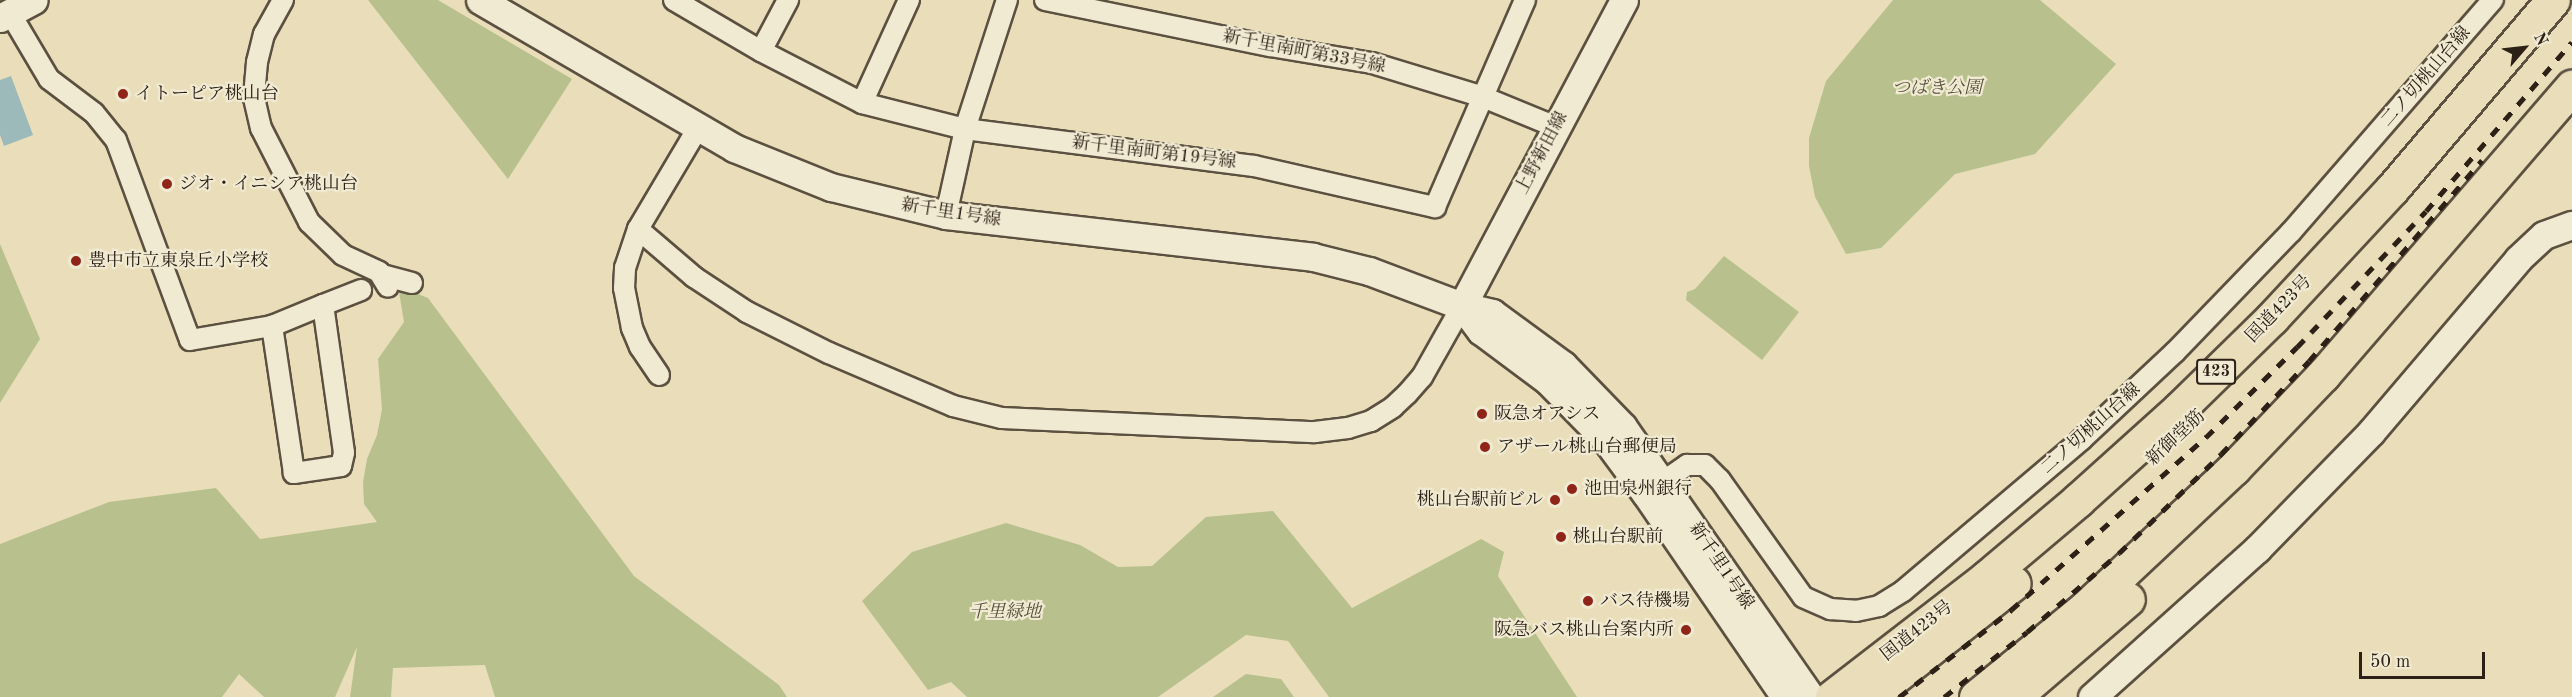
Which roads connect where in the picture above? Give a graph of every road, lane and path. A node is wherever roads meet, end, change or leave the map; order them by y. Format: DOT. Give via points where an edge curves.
graph roads {
  1 [pos="34,0"];
  2 [pos="283,0"];
  3 [pos="480,0"];
  4 [pos="674,0"];
  5 [pos="788,0"];
  6 [pos="909,0"];
  7 [pos="1007,0"];
  8 [pos="1045,0"];
  9 [pos="1526,0"];
  10 [pos="1624,0"];
  11 [pos="2493,0"];
  12 [pos="2553,0"];
  13 [pos="511,8"];
  14 [pos="4,10"];
  15 [pos="2572,12"];
  16 [pos="761,51"];
  17 [pos="2572,87"];
  18 [pos="1483,97"];
  19 [pos="2501,97"];
  20 [pos="862,103"];
  21 [pos="2572,121"];
  22 [pos="2540,126"];
  23 [pos="1556,127"];
  24 [pos="698,128"];
  25 [pos="965,129"];
  26 [pos="2391,189"];
  27 [pos="946,215"];
  28 [pos="2572,225"];
  29 [pos="638,229"];
  30 [pos="2464,249"];
  31 [pos="379,283"];
  32 [pos="412,283"];
  33 [pos="323,305"];
  34 [pos="1462,306"];
  35 [pos="272,327"];
  36 [pos="659,375"];
  37 [pos="1654,488"];
  38 [pos="1785,697"];
  39 [pos="1811,697"];
  40 [pos="1832,697"];
  41 [pos="1869,697"];
  42 [pos="1976,697"];
  43 [pos="2014,697"];
  44 [pos="2092,697"];
  1 -- 14 [label="street"];
  2 -- 31 [label="street" via="264,34 258,55 254,98 261,128 309,222 342,255"];
  3 -- 13 [label="street, 新千里1号線"];
  4 -- 16 [label="street, 新千里南町第19号線"];
  5 -- 16 [label="street"];
  6 -- 20 [label="street"];
  7 -- 25 [label="street"];
  8 -- 18 [label="street, 新千里南町第33号線" via="1372,63"];
  9 -- 18 [label="street, 新千里南町第19号線"];
  10 -- 23 [label="street, 上野新田線"];
  11 -- 37 [label="street, 二ノ切桃山台線" via="2291,232 2175,352 2082,439 1903,591 1879,606 1830,609 1803,597 1720,480 1705,465 1687,465"];
  12 -- 26 [label="highway, 国道423号 / 423"];
  13 -- 24 [label="street, 新千里1号線"];
  14 -- 35 [label="street" via="49,79 94,113 116,140 190,339"];
  15 -- 19 [label="highway, 新御堂筋 / 423"];
  16 -- 20 [label="street, 新千里南町第19号線"];
  17 -- 22 [label="highway"];
  18 -- 23 [label="street, 新千里南町第33号線"];
  18 -- 25 [label="street, 新千里南町第19号線" via="1435,207 1254,166"];
  19 -- 26 [label="highway"];
  19 -- 41 [label="highway, 新御堂筋 / 423" via="2301,316 2193,423 2001,595"];
  20 -- 25 [label="street, 新千里南町第19号線"];
  21 -- 30 [label="highway"];
  22 -- 30 [label="highway"];
  22 -- 42 [label="highway" via="2323,375 2234,468 2085,608"];
  23 -- 34 [label="street, 上野新田線"];
  24 -- 27 [label="street, 新千里1号線" via="764,161 831,187"];
  24 -- 29 [label="street"];
  25 -- 27 [label="street"];
  26 -- 40 [label="highway, 国道423号 / 423" via="2271,318 2078,500 1987,577"];
  27 -- 34 [label="street, 新千里1号線" via="1313,257 1369,271"];
  28 -- 44 [label="street" via="2544,235 2518,259 2371,432 2257,549"];
  29 -- 34 [label="street" via="694,277 747,312 829,353 953,406 1002,418 1315,432 1348,428 1371,421 1407,394 1422,377"];
  29 -- 36 [label="street" via="625,268 626,305 636,341"];
  30 -- 43 [label="highway" via="2339,391 2248,485 2099,626"];
  31 -- 32 [label="street"];
  31 -- 33 [label="street"];
  33 -- 35 [label="street"];
  33 -- 35 [label="street" via="351,463 294,473"];
  34 -- 37 [label="street, 新千里1号線" via="1481,331 1548,381"];
  37 -- 38 [label="street, 新千里1号線"];
  37 -- 39 [label="street, 新千里1号線"];
}
